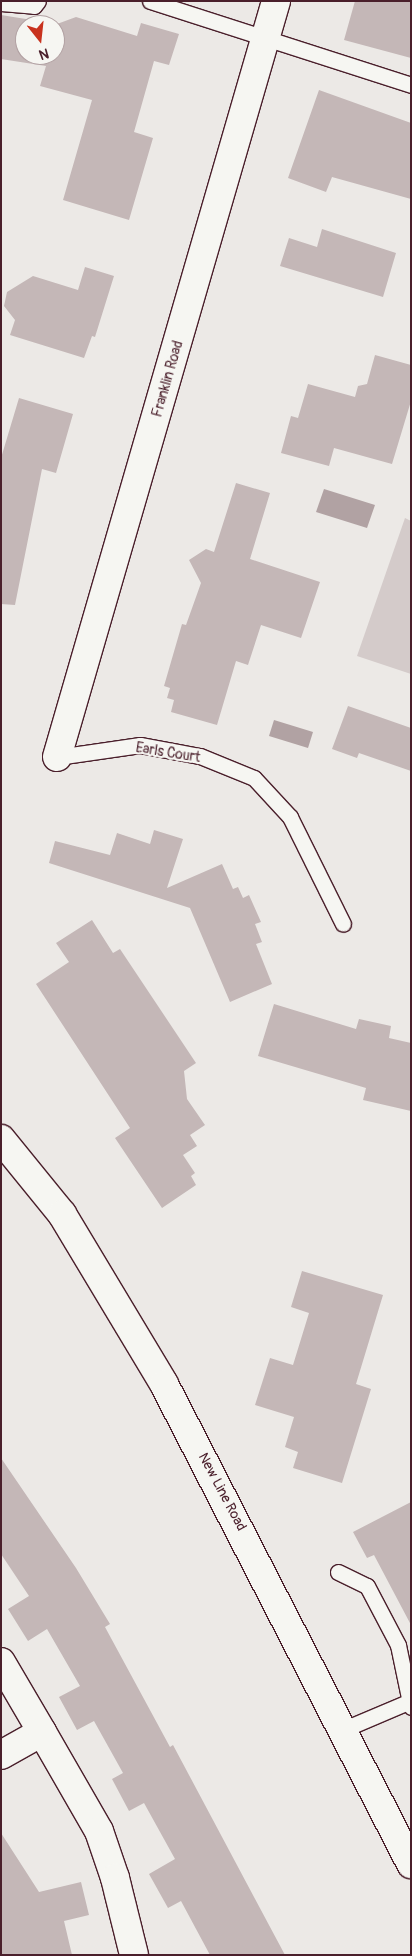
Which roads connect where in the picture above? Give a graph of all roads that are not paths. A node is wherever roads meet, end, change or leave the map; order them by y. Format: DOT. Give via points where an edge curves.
graph roads {
  1 [pos="38,1"];
  2 [pos="150,1"];
  3 [pos="276,1"];
  4 [pos="1,3"];
  5 [pos="266,39"];
  6 [pos="411,85"];
  7 [pos="57,757"];
  8 [pos="343,924"];
  9 [pos="1,1139"];
  10 [pos="338,1572"];
  11 [pos="1,1662"];
  12 [pos="409,1705"];
  13 [pos="342,1730"];
  14 [pos="42,1732"];
  15 [pos="1,1755"];
  16 [pos="411,1864"];
  17 [pos="134,1955"];
  1 -- 4 [label="lane" via="34,6"];
  2 -- 5 [label="lane"];
  3 -- 5 [label="street, Franklin Road"];
  5 -- 6 [label="lane"];
  5 -- 7 [label="street, Franklin Road"];
  7 -- 8 [label="lane, Earls Court" via="140,745 200,756 254,778 290,817"];
  9 -- 13 [label="street, New Line Road" via="62,1214 164,1384"];
  10 -- 12 [label="lane" via="367,1586 398,1645"];
  11 -- 14 [label="street"];
  12 -- 13 [label="lane"];
  13 -- 16 [label="street, New Line Road"];
  14 -- 15 [label="street"];
  14 -- 17 [label="street" via="99,1831 115,1878"];
}
